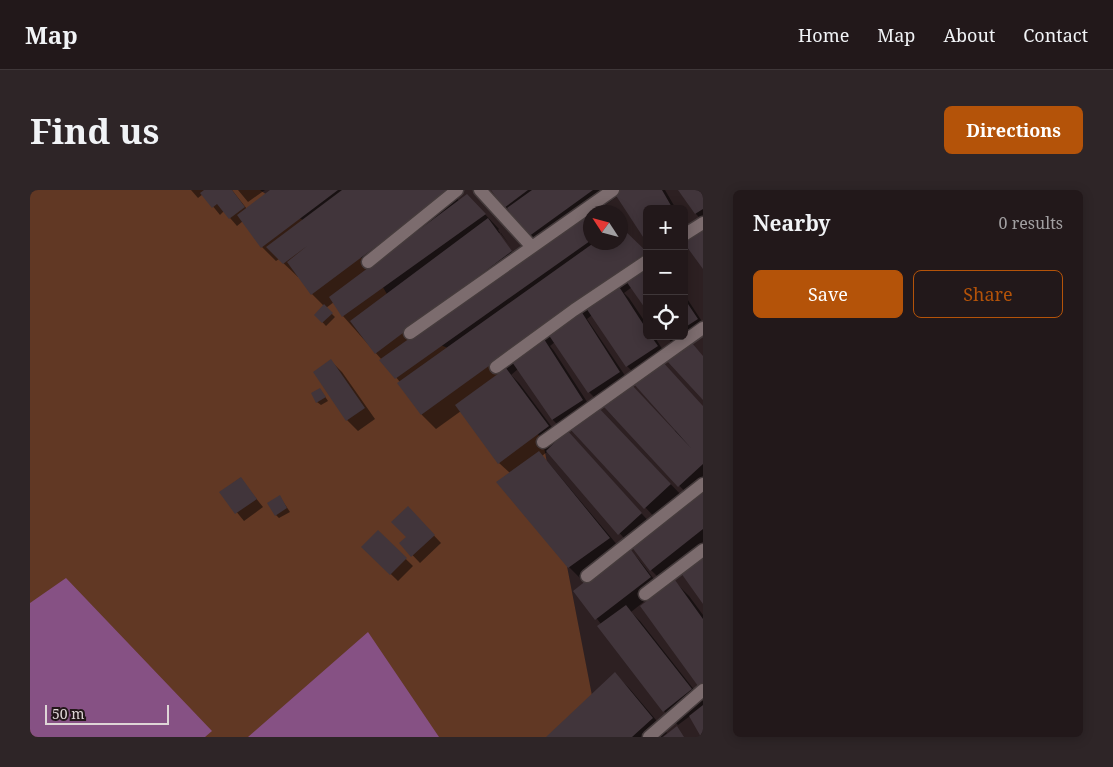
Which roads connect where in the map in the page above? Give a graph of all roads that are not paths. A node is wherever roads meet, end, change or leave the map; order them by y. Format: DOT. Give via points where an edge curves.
graph roads {
  1 [pos="457,190"];
  2 [pos="480,190"];
  3 [pos="614,190"];
  4 [pos="703,223"];
  5 [pos="688,232"];
  6 [pos="532,247"];
  7 [pos="368,262"];
  8 [pos="643,264"];
  9 [pos="703,328"];
  10 [pos="410,333"];
  11 [pos="496,367"];
  12 [pos="543,442"];
  13 [pos="703,484"];
  14 [pos="703,550"];
  15 [pos="587,576"];
  16 [pos="645,594"];
  17 [pos="703,690"];
  18 [pos="649,737"];
  1 -- 7 [label="street"];
  2 -- 6 [label="street"];
  3 -- 6 [label="street"];
  4 -- 5 [label="street"];
  6 -- 10 [label="street"];
  8 -- 11 [label="street"];
  9 -- 12 [label="street"];
  13 -- 15 [label="street"];
  14 -- 16 [label="street"];
  17 -- 18 [label="street"];
}
